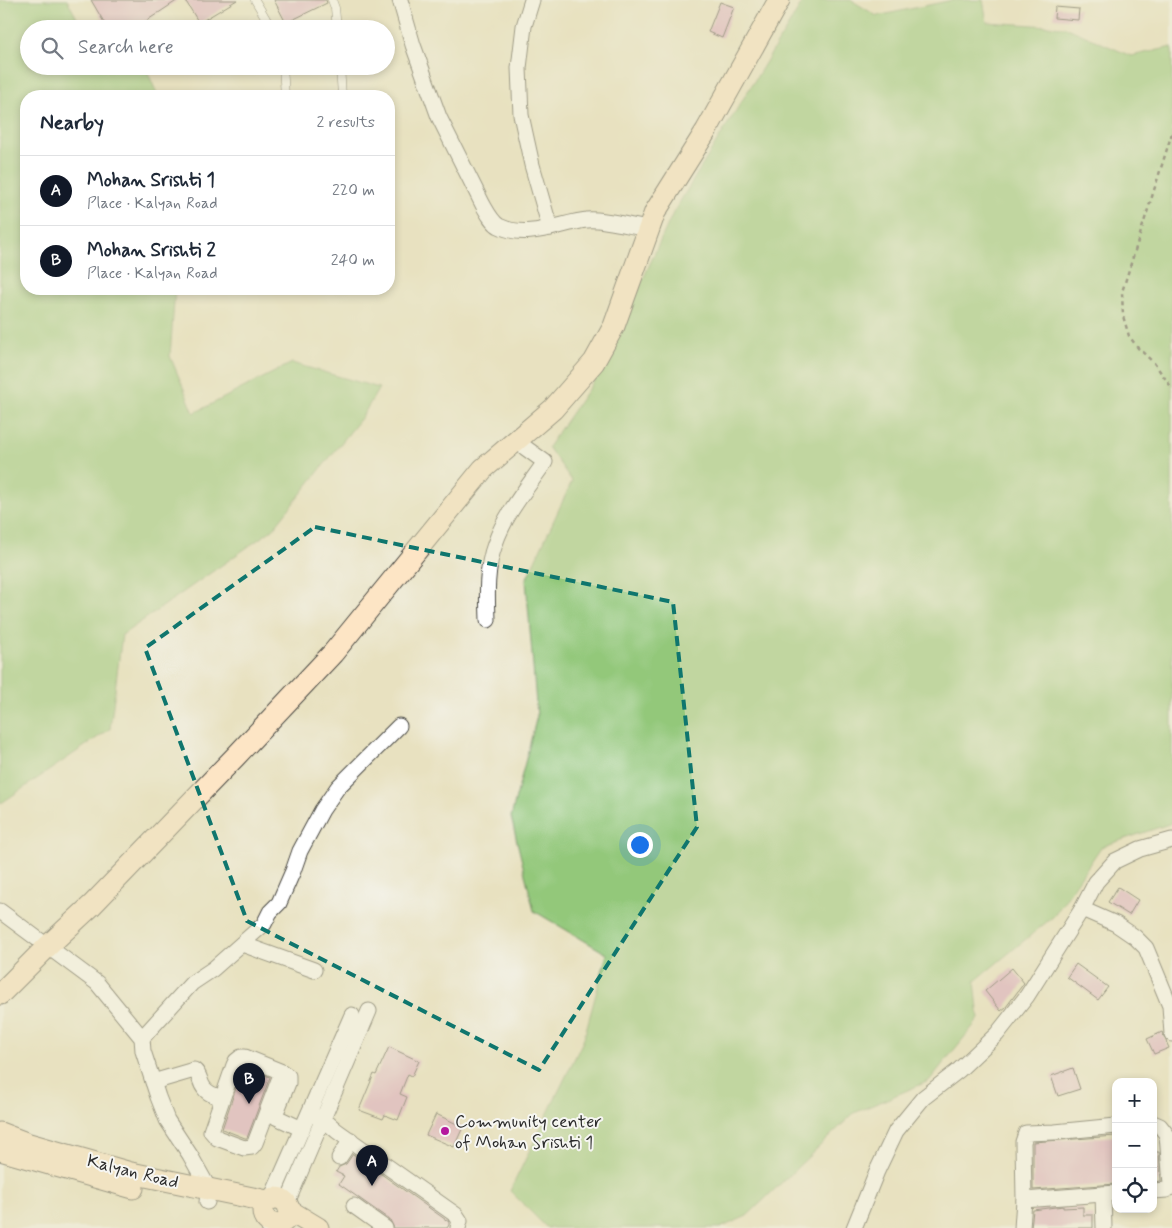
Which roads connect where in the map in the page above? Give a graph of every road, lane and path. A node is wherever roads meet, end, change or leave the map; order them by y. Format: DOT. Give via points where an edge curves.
graph roads {
  1 [pos="255,0"];
  2 [pos="332,0"];
  3 [pos="400,0"];
  4 [pos="532,0"];
  5 [pos="778,1"];
  6 [pos="267,20"];
  7 [pos="336,20"];
  8 [pos="284,75"];
  9 [pos="341,75"];
  10 [pos="285,90"];
  11 [pos="342,90"];
  12 [pos="1172,133"];
  13 [pos="550,228"];
  14 [pos="649,229"];
  15 [pos="1172,388"];
  16 [pos="516,441"];
  17 [pos="488,620"];
  18 [pos="399,726"];
  19 [pos="1172,840"];
  20 [pos="1082,910"];
  21 [pos="0,911"];
  22 [pos="242,944"];
  23 [pos="48,946"];
  24 [pos="314,970"];
  25 [pos="0,994"];
  26 [pos="369,1011"];
  27 [pos="352,1015"];
  28 [pos="1172,1034"];
  29 [pos="142,1038"];
  30 [pos="282,1072"];
  31 [pos="154,1082"];
  32 [pos="222,1098"];
  33 [pos="316,1116"];
  34 [pos="1157,1125"];
  35 [pos="1112,1126"];
  36 [pos="302,1128"];
  37 [pos="0,1133"];
  38 [pos="351,1140"];
  39 [pos="0,1150"];
  40 [pos="339,1158"];
  41 [pos="1171,1168"];
  42 [pos="1157,1191"];
  43 [pos="1109,1194"];
  44 [pos="208,1195"];
  45 [pos="1024,1200"];
  46 [pos="354,1206"];
  47 [pos="276,1215"];
  48 [pos="318,1228"];
  49 [pos="385,1228"];
  50 [pos="458,1228"];
  51 [pos="854,1228"];
  52 [pos="1022,1228"];
  53 [pos="1104,1228"];
  1 -- 6 [label="lane"];
  2 -- 7 [label="lane"];
  3 -- 13 [label="street" via="412,45 439,117 490,216 498,226 513,230"];
  4 -- 13 [label="street" via="524,26 519,68 521,114"];
  5 -- 14 [label="street"];
  8 -- 10 [label="lane"];
  9 -- 11 [label="lane"];
  12 -- 15 [label="path" via="1122,292 1123,316 1129,336"];
  13 -- 14 [label="street" via="589,219"];
  14 -- 16 [label="street" via="614,326 594,362 553,409"];
  16 -- 17 [label="street" via="545,462 508,516 494,544 486,587"];
  16 -- 23 [label="street" via="483,470 332,653 99,898"];
  18 -- 22 [label="street" via="338,787 300,851 278,903 264,924"];
  19 -- 20 [label="street" via="1140,849 1115,861 1096,882"];
  20 -- 28 [label="street" via="1116,924 1146,948 1170,1006"];
  20 -- 51 [label="street" via="997,1034 922,1098 896,1131"];
  21 -- 23 [label="street"];
  22 -- 24 [label="street"];
  22 -- 29 [label="street" via="192,982"];
  23 -- 25 [label="street"];
  23 -- 29 [label="street" via="97,982"];
  26 -- 33 [label="street"];
  27 -- 33 [label="street"];
  29 -- 31 [label="street"];
  30 -- 32 [label="street" via="241,1057 234,1064"];
  30 -- 32 [label="street" via="252,1146 244,1148 213,1135 211,1126"];
  30 -- 36 [label="street" via="288,1076 288,1083 275,1115"];
  31 -- 32 [label="street" via="194,1070 205,1090"];
  31 -- 44 [label="street" via="167,1120 190,1155"];
  33 -- 36 [label="street"];
  33 -- 38 [label="street"];
  33 -- 47 [label="street"];
  34 -- 41 [label="street" via="1167,1135"];
  35 -- 45 [label="street" via="1026,1133 1023,1142"];
  36 -- 47 [label="street"];
  37 -- 44 [label="street, Kalyan Road"];
  38 -- 40 [label="street"];
  38 -- 50 [label="street" via="456,1215 460,1221"];
  39 -- 44 [label="street, Kalyan Road" via="126,1186"];
  41 -- 42 [label="street" via="1170,1188"];
  43 -- 45 [label="street"];
  43 -- 53 [label="street"];
  44 -- 47 [label="street, Kalyan Road"];
  45 -- 52 [label="street"];
  46 -- 49 [label="street"];
  47 -- 48 [label="street, Kalyan Road"];
}
